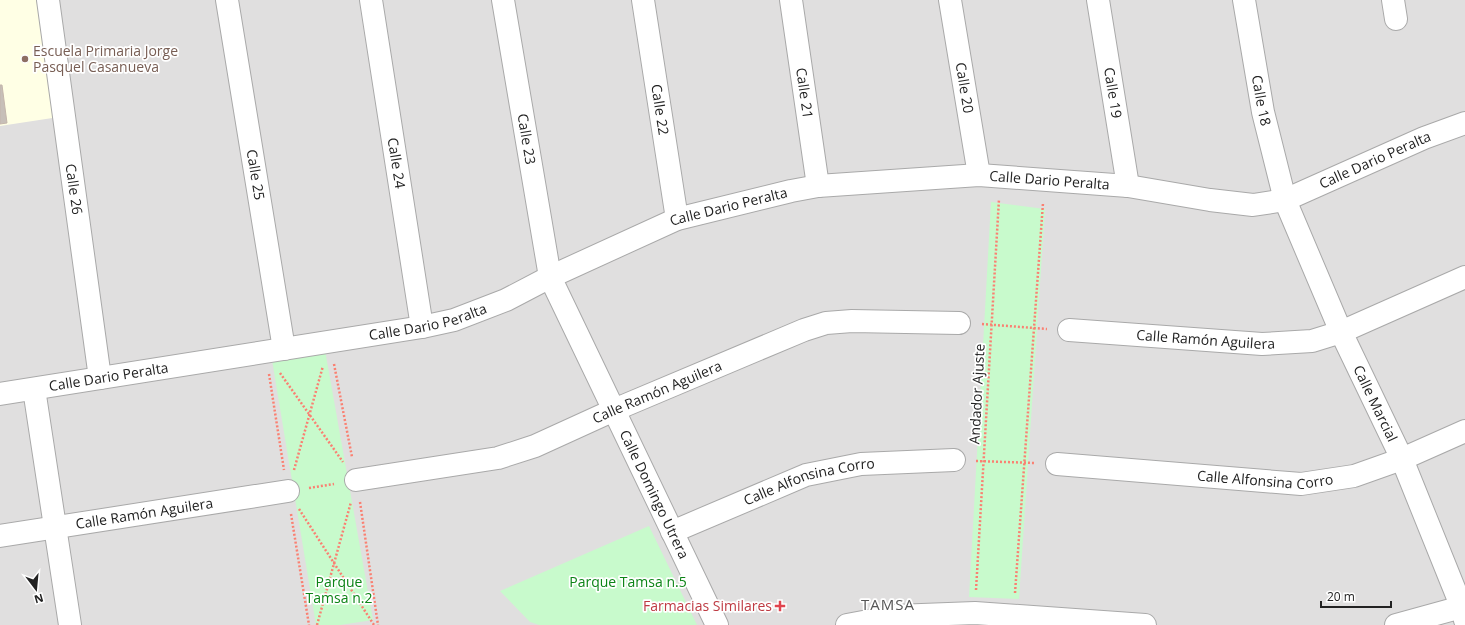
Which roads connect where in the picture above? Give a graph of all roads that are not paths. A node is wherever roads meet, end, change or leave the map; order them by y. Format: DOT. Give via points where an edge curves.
graph roads {
  1 [pos="48,0"];
  2 [pos="227,0"];
  3 [pos="371,0"];
  4 [pos="503,0"];
  5 [pos="642,0"];
  6 [pos="791,0"];
  7 [pos="950,0"];
  8 [pos="1098,0"];
  9 [pos="1244,0"];
  10 [pos="1465,123"];
  11 [pos="990,176"];
  12 [pos="818,186"];
  13 [pos="1128,186"];
  14 [pos="1285,200"];
  15 [pos="677,219"];
  16 [pos="550,277"];
  17 [pos="1465,277"];
  18 [pos="960,323"];
  19 [pos="422,327"];
  20 [pos="1069,330"];
  21 [pos="1341,332"];
  22 [pos="275,350"];
  23 [pos="100,378"];
  24 [pos="34,389"];
  25 [pos="0,394"];
  26 [pos="614,410"];
  27 [pos="1465,431"];
  28 [pos="1402,459"];
  29 [pos="954,460"];
  30 [pos="1057,464"];
  31 [pos="356,480"];
  32 [pos="288,491"];
  33 [pos="55,528"];
  34 [pos="672,532"];
  35 [pos="0,536"];
  36 [pos="1464,611"];
  37 [pos="70,625"];
  38 [pos="717,625"];
  39 [pos="847,625"];
  40 [pos="1144,625"];
  41 [pos="1396,625"];
  1 -- 23 [label="street, Calle 26"];
  2 -- 22 [label="street, Calle 25"];
  3 -- 19 [label="street, Calle 24"];
  4 -- 16 [label="street, Calle 23"];
  5 -- 15 [label="street, Calle 22"];
  6 -- 12 [label="street, Calle 21"];
  7 -- 11 [label="street, Calle 20"];
  8 -- 13 [label="street, Calle 19"];
  9 -- 14 [label="street, Calle 18" via="1263,112"];
  10 -- 14 [label="street, Calle Dario Peralta" via="1424,138"];
  11 -- 12 [label="street, Calle Dario Peralta"];
  11 -- 13 [label="street, Calle Dario Peralta"];
  12 -- 15 [label="street, Calle Dario Peralta" via="791,190"];
  13 -- 14 [label="street, Calle Dario Peralta" via="1253,205"];
  14 -- 21 [label="street, Calle Marcial"];
  15 -- 16 [label="street, Calle Dario Peralta"];
  16 -- 19 [label="street, Calle Dario Peralta" via="506,300 454,320"];
  16 -- 26 [label="street, Calle Domingo Utrera"];
  17 -- 21 [label="street, Calle Ramón Aguilera"];
  18 -- 26 [label="street, Calle Ramón Aguilera" via="852,320 826,323"];
  19 -- 22 [label="street, Calle Dario Peralta"];
  20 -- 21 [label="street, Calle Ramón Aguilera" via="1262,344 1312,341"];
  21 -- 28 [label="street, Calle Marcial"];
  22 -- 23 [label="street, Calle Dario Peralta"];
  23 -- 24 [label="street, Calle Dario Peralta"];
  24 -- 25 [label="street, Calle Dario Peralta"];
  24 -- 33 [label="street"];
  26 -- 31 [label="street, Calle Ramón Aguilera" via="535,446 498,458"];
  26 -- 34 [label="street, Calle Domingo Utrera"];
  27 -- 28 [label="street, Calle Alfonsina Corro"];
  28 -- 30 [label="street, Calle Alfonsina Corro" via="1354,476 1301,484"];
  28 -- 36 [label="street, Calle Marcial"];
  29 -- 34 [label="street, Calle Alfonsina Corro" via="861,464 806,475"];
  32 -- 33 [label="street, Calle Ramón Aguilera"];
  33 -- 35 [label="street, Calle Ramón Aguilera"];
  33 -- 37 [label="street"];
  34 -- 38 [label="street, Calle Domingo Utrera"];
  36 -- 41 [label="street"];
  39 -- 40 [label="street" via="895,616 974,613"];
}
